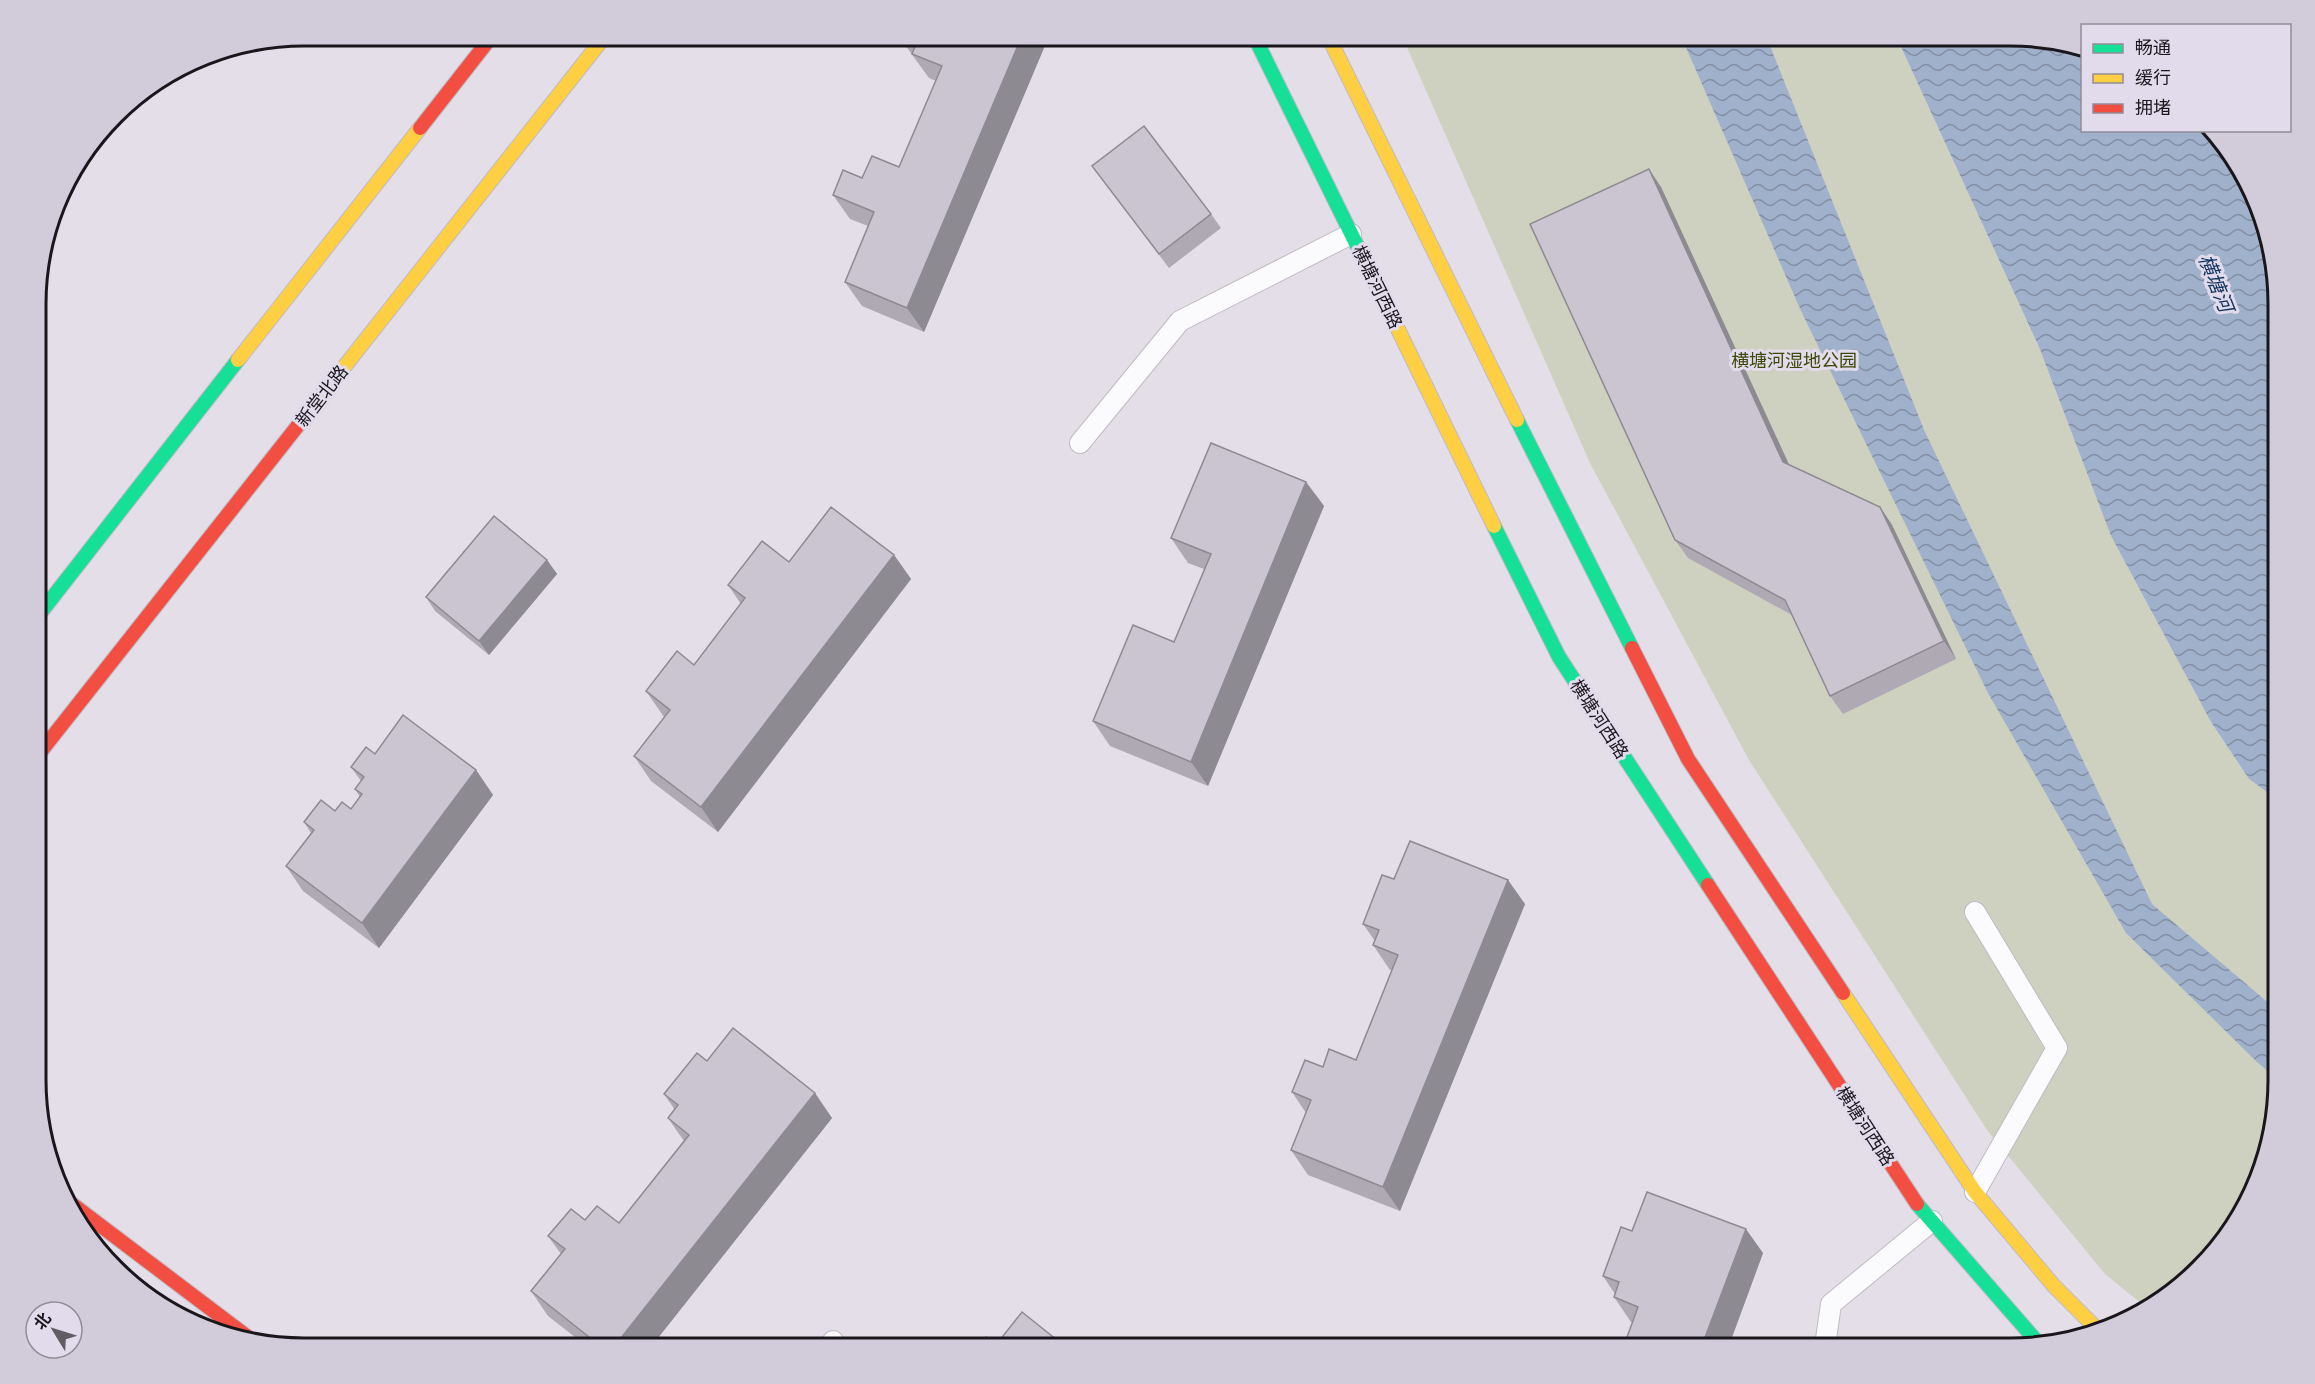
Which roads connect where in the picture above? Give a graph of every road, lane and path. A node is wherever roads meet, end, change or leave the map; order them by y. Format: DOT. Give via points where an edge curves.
graph roads {
  1 [pos="484,46"];
  2 [pos="597,46"];
  3 [pos="1259,46"];
  4 [pos="1333,46"];
  5 [pos="1351,234"];
  6 [pos="1080,443"];
  7 [pos="46,606"];
  8 [pos="46,745"];
  9 [pos="1975,912"];
  10 [pos="1975,1192"];
  11 [pos="84,1213"];
  12 [pos="1932,1221"];
  13 [pos="2092,1324"];
  14 [pos="237,1329"];
  15 [pos="2032,1336"];
  16 [pos="1826,1338"];
  1 -- 7 [label="street"];
  2 -- 8 [label="street, 新堂北路"];
  3 -- 5 [label="street, 横塘河西路"];
  4 -- 10 [label="street" via="1688,759"];
  5 -- 6 [label="lane" via="1180,321"];
  5 -- 12 [label="street, 横塘河西路" via="1559,657 1911,1197"];
  9 -- 10 [label="lane" via="2057,1048"];
  10 -- 13 [label="street" via="2054,1286"];
  11 -- 14 [label="street"];
  12 -- 15 [label="street, 横塘河西路"];
  12 -- 16 [label="lane" via="1831,1304"];
}
